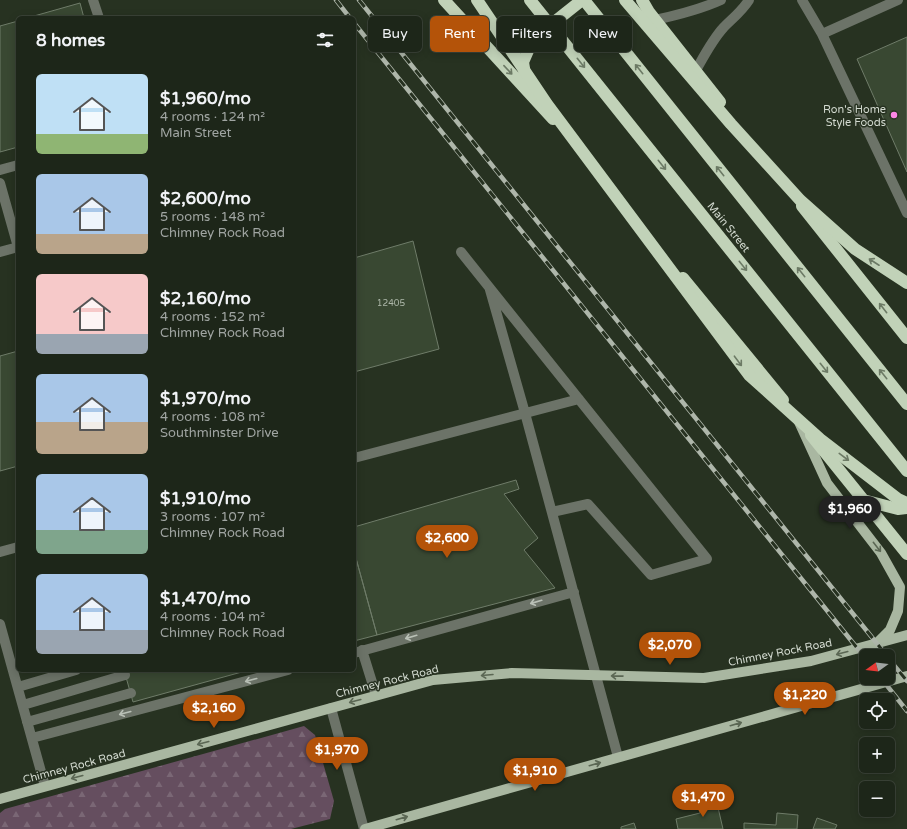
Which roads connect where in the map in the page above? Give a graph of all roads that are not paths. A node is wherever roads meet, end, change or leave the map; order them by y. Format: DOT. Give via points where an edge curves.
graph roads {
  1 [pos="93,0"];
  2 [pos="444,0"];
  3 [pos="477,0"];
  4 [pos="530,0"];
  5 [pos="583,0"];
  6 [pos="626,0"];
  7 [pos="636,0"];
  8 [pos="642,0"];
  9 [pos="721,0"];
  10 [pos="749,0"];
  11 [pos="802,0"];
  12 [pos="898,0"];
  13 [pos="97,16"];
  14 [pos="652,16"];
  15 [pos="822,34"];
  16 [pos="696,72"];
  17 [pos="535,100"];
  18 [pos="16,166"];
  19 [pos="0,170"];
  20 [pos="0,183"];
  21 [pos="907,213"];
  22 [pos="16,240"];
  23 [pos="16,248"];
  24 [pos="0,252"];
  25 [pos="461,252"];
  26 [pos="907,283"];
  27 [pos="489,286"];
  28 [pos="907,338"];
  29 [pos="579,399"];
  30 [pos="907,404"];
  31 [pos="525,413"];
  32 [pos="798,420"];
  33 [pos="356,457"];
  34 [pos="907,471"];
  35 [pos="863,500"];
  36 [pos="907,504"];
  37 [pos="907,508"];
  38 [pos="552,512"];
  39 [pos="16,548"];
  40 [pos="0,552"];
  41 [pos="907,554"];
  42 [pos="574,592"];
  43 [pos="0,624"];
  44 [pos="907,635"];
  45 [pos="876,644"];
  46 [pos="358,652"];
  47 [pos="15,669"];
  48 [pos="69,672"];
  49 [pos="280,672"];
  50 [pos="125,675"];
  51 [pos="596,675"];
  52 [pos="907,676"];
  53 [pos="18,687"];
  54 [pos="131,693"];
  55 [pos="376,695"];
  56 [pos="22,705"];
  57 [pos="331,708"];
  58 [pos="27,722"];
  59 [pos="32,738"];
  60 [pos="618,758"];
  61 [pos="45,786"];
  62 [pos="0,798"];
  63 [pos="364,829"];
  1 -- 13 [label="street"];
  2 -- 17 [label="highway, one-way"];
  3 -- 36 [label="highway, one-way, bridge" via="548,104 749,375 820,439"];
  4 -- 34 [label="highway, Main Street, one-way, bridge"];
  5 -- 17 [label="highway" via="533,39 524,62 525,80"];
  30 -- 5 [label="highway, one-way"];
  26 -- 6 [label="highway, one-way, bridge" via="856,249 800,200 731,124"];
  7 -- 14 [label="highway"];
  8 -- 14 [label="highway"];
  9 -- 14 [label="street" via="682,15"];
  10 -- 16 [label="street" via="707,49"];
  11 -- 15 [label="street"];
  12 -- 15 [label="street"];
  14 -- 16 [label="highway"];
  15 -- 21 [label="street"];
  28 -- 16 [label="highway, one-way"];
  17 -- 32 [label="highway" via="564,131"];
  18 -- 19 [label="street"];
  20 -- 22 [label="street"];
  23 -- 24 [label="street"];
  25 -- 27 [label="street"];
  27 -- 29 [label="street"];
  27 -- 31 [label="street"];
  29 -- 31 [label="street"];
  29 -- 38 [label="street" via="708,559 651,575 588,504"];
  31 -- 33 [label="street"];
  31 -- 38 [label="street"];
  32 -- 35 [label="highway"];
  32 -- 45 [label="main road, one-way" via="827,483 881,553 900,587 898,611 890,630"];
  35 -- 37 [label="highway" via="898,510"];
  35 -- 41 [label="highway"];
  38 -- 42 [label="street"];
  39 -- 40 [label="street"];
  42 -- 46 [label="street, one-way"];
  42 -- 51 [label="street"];
  43 -- 47 [label="street"];
  44 -- 45 [label="main road, Chimney Rock Road"];
  45 -- 51 [label="main road, Chimney Rock Road, one-way" via="811,661 704,678"];
  46 -- 55 [label="street"];
  47 -- 53 [label="street"];
  48 -- 53 [label="street"];
  49 -- 59 [label="street, one-way"];
  50 -- 56 [label="street"];
  51 -- 55 [label="main road, Chimney Rock Road, one-way" via="512,673 433,680"];
  51 -- 60 [label="street"];
  60 -- 52 [label="main road, one-way"];
  53 -- 56 [label="street"];
  54 -- 58 [label="street"];
  55 -- 57 [label="main road, Chimney Rock Road, one-way"];
  56 -- 58 [label="street"];
  57 -- 61 [label="main road, Chimney Rock Road, one-way"];
  57 -- 63 [label="street"];
  58 -- 59 [label="street"];
  59 -- 61 [label="street"];
  63 -- 60 [label="main road, one-way"];
  61 -- 62 [label="main road, Chimney Rock Road"];
}
